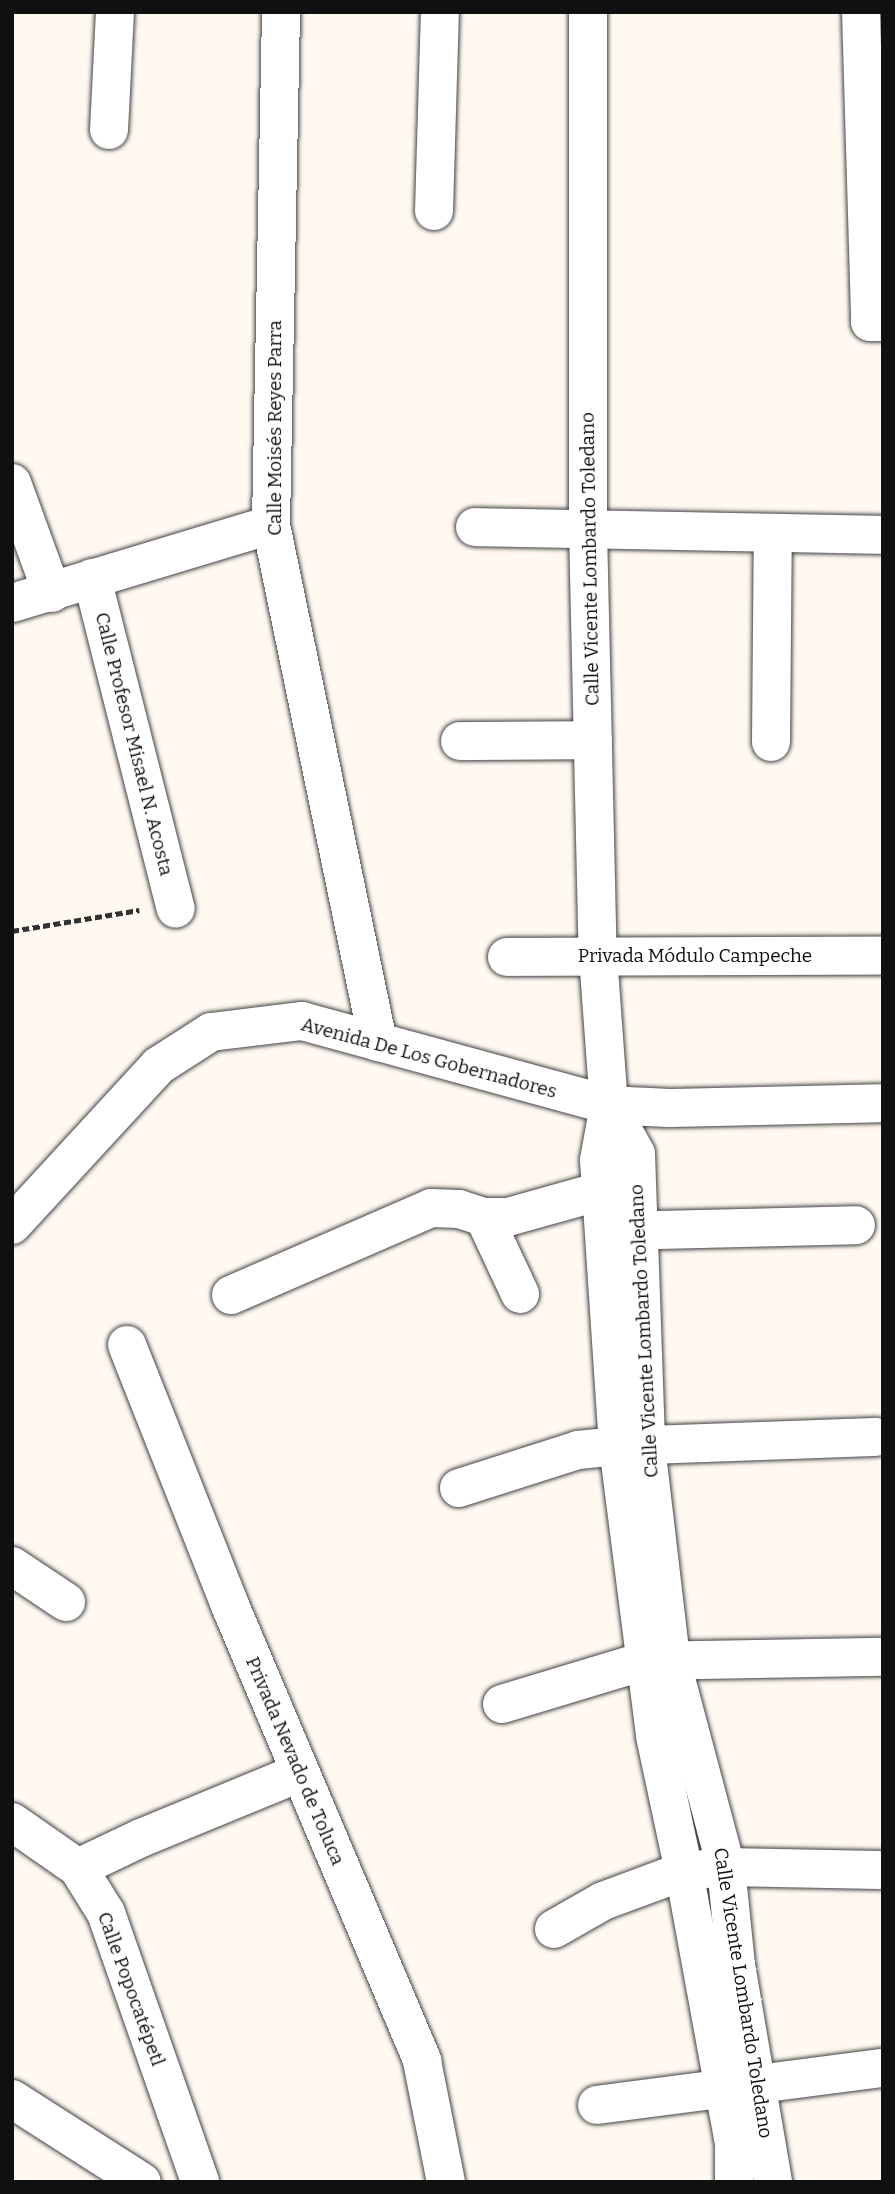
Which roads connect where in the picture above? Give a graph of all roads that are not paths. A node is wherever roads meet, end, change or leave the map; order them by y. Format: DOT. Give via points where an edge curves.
graph roads {
  1 [pos="115,12"];
  2 [pos="281,12"];
  3 [pos="440,12"];
  4 [pos="588,12"];
  5 [pos="861,12"];
  6 [pos="872,125"];
  7 [pos="109,130"];
  8 [pos="434,211"];
  9 [pos="883,321"];
  10 [pos="12,483"];
  11 [pos="271,525"];
  12 [pos="475,527"];
  13 [pos="588,529"];
  14 [pos="774,533"];
  15 [pos="883,535"];
  16 [pos="92,578"];
  17 [pos="52,593"];
  18 [pos="12,603"];
  19 [pos="593,740"];
  20 [pos="460,741"];
  21 [pos="771,742"];
  22 [pos="176,909"];
  23 [pos="598,956"];
  24 [pos="883,956"];
  25 [pos="508,957"];
  26 [pos="378,1042"];
  27 [pos="883,1103"];
  28 [pos="609,1105"];
  29 [pos="601,1191"];
  30 [pos="484,1217"];
  31 [pos="12,1225"];
  32 [pos="856,1226"];
  33 [pos="623,1230"];
  34 [pos="520,1294"];
  35 [pos="231,1295"];
  36 [pos="127,1345"];
  37 [pos="876,1437"];
  38 [pos="632,1446"];
  39 [pos="459,1488"];
  40 [pos="12,1566"];
  41 [pos="66,1602"];
  42 [pos="883,1657"];
  43 [pos="657,1660"];
  44 [pos="502,1704"];
  45 [pos="299,1773"];
  46 [pos="12,1822"];
  47 [pos="726,1867"];
  48 [pos="79,1868"];
  49 [pos="879,1870"];
  50 [pos="684,1871"];
  51 [pos="554,1929"];
  52 [pos="883,2068"];
  53 [pos="740,2086"];
  54 [pos="12,2099"];
  55 [pos="597,2105"];
  56 [pos="142,2182"];
  57 [pos="200,2182"];
  58 [pos="446,2182"];
  59 [pos="734,2182"];
  60 [pos="773,2182"];
  1 -- 7 [label="street"];
  2 -- 11 [label="street, Calle Moisés Reyes Parra"];
  3 -- 8 [label="street"];
  4 -- 13 [label="street, Calle Vicente Lombardo Toledano"];
  5 -- 6 [label="street"];
  6 -- 9 [label="street" via="870,322"];
  10 -- 17 [label="street"];
  11 -- 16 [label="street"];
  11 -- 26 [label="street, Calle Moisés Reyes Parra"];
  12 -- 13 [label="street"];
  13 -- 14 [label="street"];
  13 -- 19 [label="street, Calle Vicente Lombardo Toledano"];
  14 -- 15 [label="street"];
  14 -- 21 [label="street"];
  16 -- 17 [label="street"];
  16 -- 22 [label="street, Calle Profesor Misael N. Acosta"];
  17 -- 18 [label="street"];
  19 -- 20 [label="street"];
  19 -- 23 [label="street, Calle Vicente Lombardo Toledano"];
  23 -- 24 [label="street, Privada Módulo Campeche"];
  23 -- 25 [label="street, Privada Módulo Campeche"];
  23 -- 28 [label="street, Calle Vicente Lombardo Toledano"];
  26 -- 28 [label="street, Avenida De Los Gobernadores"];
  26 -- 31 [label="street, Avenida De Los Gobernadores" via="302,1021 212,1032 158,1066"];
  27 -- 28 [label="street, Avenida De Los Gobernadores"];
  28 -- 29 [label="street, Calle Vicente Lombardo Toledano" via="599,1160"];
  28 -- 33 [label="street, Calle Vicente Lombardo Toledano" via="636,1154"];
  29 -- 30 [label="street" via="508,1217"];
  29 -- 33 [label="street, Calle Vicente Lombardo Toledano"];
  30 -- 34 [label="street"];
  30 -- 35 [label="street" via="459,1209 431,1208"];
  32 -- 33 [label="street"];
  33 -- 38 [label="street, Calle Vicente Lombardo Toledano"];
  36 -- 45 [label="street, Privada Nevado de Toluca"];
  37 -- 38 [label="street"];
  38 -- 39 [label="street" via="578,1450"];
  38 -- 43 [label="street, Calle Vicente Lombardo Toledano"];
  40 -- 41 [label="street"];
  42 -- 43 [label="street"];
  43 -- 44 [label="street"];
  43 -- 47 [label="street, Calle Vicente Lombardo Toledano"];
  43 -- 50 [label="street, Calle Vicente Lombardo Toledano" via="655,1736"];
  45 -- 48 [label="street"];
  45 -- 58 [label="street, Privada Nevado de Toluca" via="422,2061"];
  46 -- 48 [label="street"];
  47 -- 49 [label="street"];
  47 -- 50 [label="street"];
  47 -- 53 [label="street, Calle Vicente Lombardo Toledano" via="736,1965"];
  48 -- 57 [label="street, Calle Popocatépetl" via="106,1913"];
  50 -- 51 [label="street" via="604,1901"];
  50 -- 53 [label="street, Calle Vicente Lombardo Toledano"];
  52 -- 53 [label="street"];
  53 -- 55 [label="street"];
  53 -- 59 [label="street, Calle Vicente Lombardo Toledano"];
  53 -- 60 [label="street, Calle Vicente Lombardo Toledano"];
  54 -- 56 [label="street"];
}
